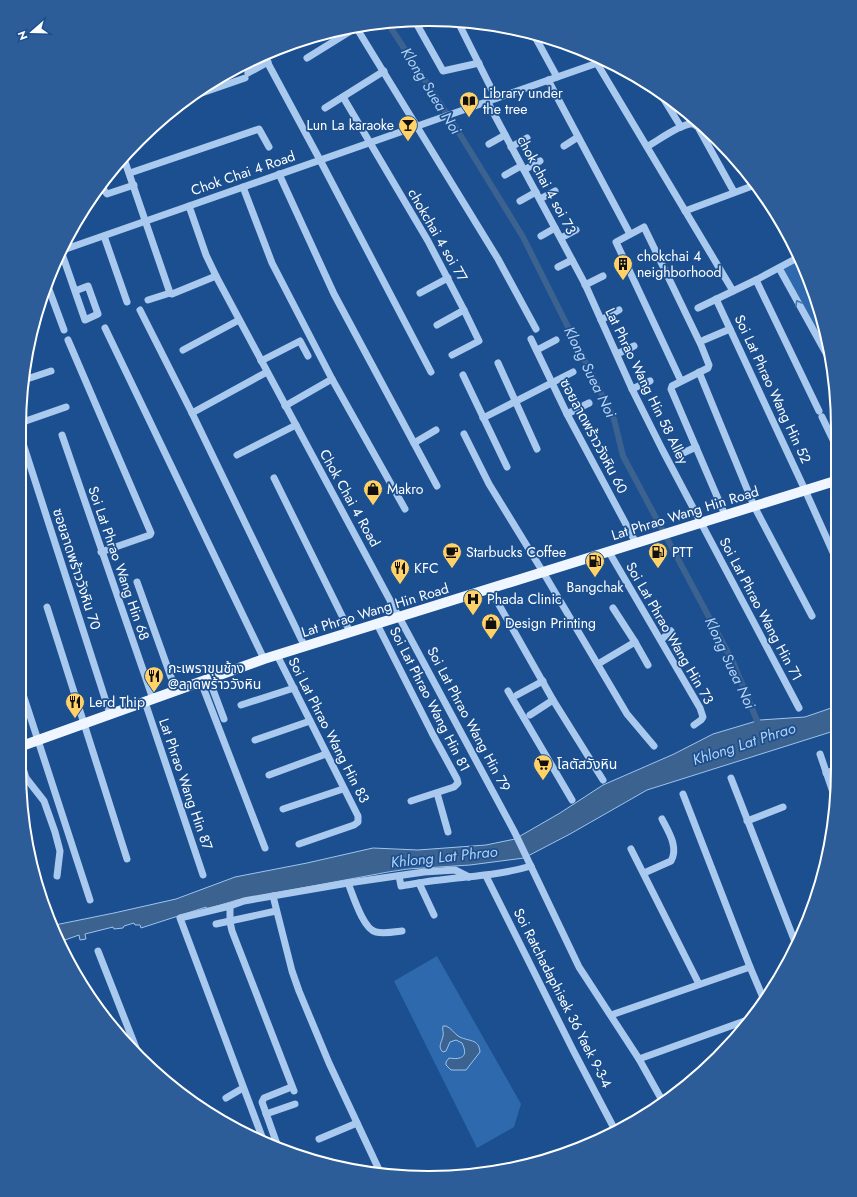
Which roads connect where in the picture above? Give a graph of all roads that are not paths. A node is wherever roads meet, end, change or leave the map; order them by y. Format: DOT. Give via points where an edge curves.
graph roads {
  1 [pos="418,26"];
  2 [pos="461,27"];
  3 [pos="359,32"];
  4 [pos="342,36"];
  5 [pos="538,41"];
  6 [pos="307,58"];
  7 [pos="267,60"];
  8 [pos="262,63"];
  9 [pos="478,63"];
  10 [pos="597,63"];
  11 [pos="384,71"];
  12 [pos="557,77"];
  13 [pos="548,80"];
  14 [pos="216,87"];
  15 [pos="343,97"];
  16 [pos="496,98"];
  17 [pos="487,101"];
  18 [pos="667,104"];
  19 [pos="325,108"];
  20 [pos="692,124"];
  21 [pos="417,126"];
  22 [pos="681,127"];
  23 [pos="701,133"];
  24 [pos="505,135"];
  25 [pos="578,137"];
  26 [pos="527,138"];
  27 [pos="369,143"];
  28 [pos="489,144"];
  29 [pos="564,146"];
  30 [pos="648,146"];
  31 [pos="269,147"];
  32 [pos="511,147"];
  33 [pos="320,160"];
  34 [pos="540,160"];
  35 [pos="126,163"];
  36 [pos="522,168"];
  37 [pos="130,173"];
  38 [pos="279,174"];
  39 [pos="505,175"];
  40 [pos="134,185"];
  41 [pos="243,187"];
  42 [pos="750,187"];
  43 [pos="104,190"];
  44 [pos="555,191"];
  45 [pos="734,192"];
  46 [pos="538,196"];
  47 [pos="520,202"];
  48 [pos="189,206"];
  49 [pos="685,211"];
  50 [pos="146,221"];
  51 [pos="556,228"];
  52 [pos="576,230"];
  53 [pos="630,234"];
  54 [pos="104,236"];
  55 [pos="541,236"];
  56 [pos="560,238"];
  57 [pos="69,248"];
  58 [pos="64,259"];
  59 [pos="572,260"];
  60 [pos="794,260"];
  61 [pos="558,267"];
  62 [pos="779,268"];
  63 [pos="216,276"];
  64 [pos="603,276"];
  65 [pos="448,278"];
  66 [pos="756,280"];
  67 [pos="585,285"];
  68 [pos="74,291"];
  69 [pos="732,291"];
  70 [pos="50,292"];
  71 [pos="170,293"];
  72 [pos="420,293"];
  73 [pos="716,299"];
  74 [pos="148,300"];
  75 [pos="127,302"];
  76 [pos="698,308"];
  77 [pos="140,310"];
  78 [pos="464,310"];
  79 [pos="619,310"];
  80 [pos="239,320"];
  81 [pos="601,320"];
  82 [pos="437,325"];
  83 [pos="105,328"];
  84 [pos="730,328"];
  85 [pos="536,329"];
  86 [pos="64,330"];
  87 [pos="531,339"];
  88 [pos="68,340"];
  89 [pos="556,340"];
  90 [pos="704,340"];
  91 [pos="634,346"];
  92 [pos="822,346"];
  93 [pos="183,350"];
  94 [pos="537,350"];
  95 [pos="617,354"];
  96 [pos="452,355"];
  97 [pos="308,356"];
  98 [pos="261,361"];
  99 [pos="498,363"];
  100 [pos="51,371"];
  101 [pos="267,372"];
  102 [pos="431,372"];
  103 [pos="573,372"];
  104 [pos="699,372"];
  105 [pos="463,374"];
  106 [pos="29,378"];
  107 [pos="332,379"];
  108 [pos="681,380"];
  109 [pos="650,381"];
  110 [pos="552,383"];
  111 [pos="632,388"];
  112 [pos="516,402"];
  113 [pos="589,403"];
  114 [pos="285,406"];
  115 [pos="66,407"];
  116 [pos="192,413"];
  117 [pos="567,414"];
  118 [pos="483,418"];
  119 [pos="26,421"];
  120 [pos="296,425"];
  121 [pos="436,430"];
  122 [pos="464,434"];
  123 [pos="62,435"];
  124 [pos="831,436"];
  125 [pos="414,443"];
  126 [pos="696,447"];
  127 [pos="537,448"];
  128 [pos="26,453"];
  129 [pos="681,454"];
  130 [pos="237,455"];
  131 [pos="507,467"];
  132 [pos="274,478"];
  133 [pos="831,485"];
  134 [pos="437,486"];
  135 [pos="805,490"];
  136 [pos="754,506"];
  137 [pos="405,509"];
  138 [pos="725,515"];
  139 [pos="700,523"];
  140 [pos="636,543"];
  141 [pos="831,548"];
  142 [pos="101,552"];
  143 [pos="609,552"];
  144 [pos="543,572"];
  145 [pos="137,582"];
  146 [pos="490,588"];
  147 [pos="47,607"];
  148 [pos="613,608"];
  149 [pos="812,616"];
  150 [pos="400,617"];
  151 [pos="377,624"];
  152 [pos="671,631"];
  153 [pos="350,632"];
  154 [pos="661,640"];
  155 [pos="635,642"];
  156 [pos="305,647"];
  157 [pos="277,655"];
  158 [pos="264,659"];
  159 [pos="598,664"];
  160 [pos="648,664"];
  161 [pos="205,680"];
  162 [pos="543,681"];
  163 [pos="294,688"];
  164 [pos="176,691"];
  165 [pos="508,691"];
  166 [pos="517,695"];
  167 [pos="149,700"];
  168 [pos="554,700"];
  169 [pos="26,703"];
  170 [pos="241,705"];
  171 [pos="799,708"];
  172 [pos="110,714"];
  173 [pos="530,715"];
  174 [pos="224,719"];
  175 [pos="310,721"];
  176 [pos="84,723"];
  177 [pos="694,725"];
  178 [pos="38,740"];
  179 [pos="255,740"];
  180 [pos="26,744"];
  181 [pos="654,746"];
  182 [pos="326,754"];
  183 [pos="820,754"];
  184 [pos="831,771"];
  185 [pos="826,773"];
  186 [pos="269,775"];
  187 [pos="26,778"];
  188 [pos="731,778"];
  189 [pos="603,780"];
  190 [pos="830,784"];
  191 [pos="343,789"];
  192 [pos="437,793"];
  193 [pos="683,794"];
  194 [pos="572,800"];
  195 [pos="410,801"];
  196 [pos="783,807"];
  197 [pos="283,809"];
  198 [pos="662,819"];
  199 [pos="748,820"];
  200 [pos="448,832"];
  201 [pos="299,844"];
  202 [pos="265,848"];
  203 [pos="631,849"];
  204 [pos="128,859"];
  205 [pos="531,866"];
  206 [pos="644,873"];
  207 [pos="203,875"];
  208 [pos="57,876"];
  209 [pos="399,876"];
  210 [pos="486,876"];
  211 [pos="469,877"];
  212 [pos="348,883"];
  213 [pos="419,883"];
  214 [pos="273,896"];
  215 [pos="90,900"];
  216 [pos="230,906"];
  217 [pos="276,911"];
  218 [pos="434,915"];
  219 [pos="230,922"];
  220 [pos="216,924"];
  221 [pos="402,931"];
  222 [pos="793,938"];
  223 [pos="98,951"];
  224 [pos="750,967"];
  225 [pos="699,984"];
  226 [pos="762,994"];
  227 [pos="611,1015"];
  228 [pos="741,1022"];
  229 [pos="134,1042"];
  230 [pos="639,1059"];
  231 [pos="243,1088"];
  232 [pos="660,1097"];
  233 [pos="226,1098"];
  234 [pos="295,1104"];
  235 [pos="266,1114"];
  236 [pos="357,1123"];
  237 [pos="613,1126"];
  238 [pos="261,1134"];
  239 [pos="319,1139"];
  240 [pos="276,1141"];
  241 [pos="378,1168"];
  1 -- 9 [label="street" via="443,71"];
  2 -- 9 [label="street"];
  3 -- 11 [label="street"];
  4 -- 6 [label="street"];
  5 -- 12 [label="street"];
  7 -- 33 [label="street"];
  8 -- 14 [label="street" via="247,75"];
  9 -- 16 [label="street"];
  10 -- 12 [label="street, Chok Chai 4 Road"];
  10 -- 30 [label="street"];
  11 -- 15 [label="street"];
  11 -- 21 [label="street"];
  12 -- 13 [label="street, Chok Chai 4 Road"];
  13 -- 16 [label="street, Chok Chai 4 Road"];
  13 -- 25 [label="street"];
  15 -- 19 [label="street"];
  15 -- 27 [label="street, chokchai 4 soi 77"];
  16 -- 17 [label="street, Chok Chai 4 Road"];
  17 -- 21 [label="street, Chok Chai 4 Road"];
  17 -- 24 [label="street, chok chai 4 soi 73"];
  18 -- 22 [label="street"];
  20 -- 22 [label="street"];
  21 -- 27 [label="street, Chok Chai 4 Road"];
  21 -- 85 [label="street" via="498,259"];
  22 -- 30 [label="street"];
  23 -- 45 [label="street"];
  24 -- 28 [label="street"];
  24 -- 32 [label="street, chok chai 4 soi 73"];
  25 -- 29 [label="street"];
  25 -- 53 [label="street"];
  26 -- 32 [label="street"];
  27 -- 33 [label="street, Chok Chai 4 Road"];
  27 -- 65 [label="street, chokchai 4 soi 77"];
  30 -- 49 [label="street"];
  31 -- 37 [label="street" via="259,129"];
  32 -- 36 [label="street, chok chai 4 soi 73"];
  33 -- 38 [label="street, Chok Chai 4 Road"];
  33 -- 102 [label="street"];
  34 -- 36 [label="street"];
  35 -- 37 [label="street"];
  36 -- 39 [label="street"];
  36 -- 46 [label="street, chok chai 4 soi 73"];
  37 -- 40 [label="street"];
  38 -- 41 [label="street, Chok Chai 4 Road"];
  38 -- 125 [label="street" via="334,294"];
  40 -- 43 [label="street" via="107,194"];
  40 -- 50 [label="street"];
  41 -- 48 [label="street, Chok Chai 4 Road"];
  41 -- 107 [label="street" via="272,263"];
  42 -- 45 [label="street"];
  44 -- 46 [label="street"];
  45 -- 49 [label="street"];
  46 -- 47 [label="street"];
  46 -- 51 [label="street, chok chai 4 soi 73"];
  48 -- 50 [label="street"];
  48 -- 63 [label="street, Chok Chai 4 Road"];
  49 -- 69 [label="street"];
  50 -- 54 [label="street"];
  50 -- 71 [label="street"];
  51 -- 55 [label="street"];
  51 -- 56 [label="street, chok chai 4 soi 73"];
  52 -- 56 [label="street"];
  53 -- 104 [label="street" via="644,227 646,229 709,366"];
  53 -- 108 [label="street" via="616,242"];
  54 -- 57 [label="street"];
  54 -- 75 [label="street"];
  56 -- 59 [label="street, chok chai 4 soi 73"];
  58 -- 68 [label="street"];
  59 -- 61 [label="street"];
  59 -- 67 [label="street, Lat Phrao Wang Hin 58 Alley"];
  60 -- 62 [label="street"];
  62 -- 66 [label="street"];
  92 -- 62 [label="street, one-way"];
  63 -- 71 [label="street"];
  63 -- 80 [label="street, Chok Chai 4 Road"];
  64 -- 67 [label="street"];
  65 -- 72 [label="street"];
  65 -- 78 [label="street, chokchai 4 soi 77"];
  66 -- 69 [label="street"];
  66 -- 124 [label="street"];
  67 -- 81 [label="street, Lat Phrao Wang Hin 58 Alley"];
  68 -- 68 [label="street" via="85,320 98,314 88,286"];
  69 -- 73 [label="street"];
  70 -- 86 [label="street"];
  71 -- 74 [label="street"];
  73 -- 76 [label="street"];
  73 -- 84 [label="street, Soi Lat Phrao Wang Hin 52"];
  77 -- 116 [label="street"];
  78 -- 82 [label="street"];
  78 -- 96 [label="street, chokchai 4 soi 77" via="479,342"];
  79 -- 81 [label="street"];
  80 -- 93 [label="street"];
  80 -- 98 [label="street, Chok Chai 4 Road"];
  81 -- 95 [label="street, Lat Phrao Wang Hin 58 Alley"];
  83 -- 158 [label="street"];
  84 -- 90 [label="street"];
  84 -- 135 [label="street, Soi Lat Phrao Wang Hin 52"];
  87 -- 94 [label="street, ซอยลาดพร้าววังหิน 60"];
  88 -- 142 [label="street" via="151,533"];
  89 -- 94 [label="street"];
  91 -- 95 [label="street"];
  94 -- 110 [label="street, ซอยลาดพร้าววังหิน 60"];
  95 -- 111 [label="street, Lat Phrao Wang Hin 58 Alley"];
  97 -- 98 [label="street" via="300,341"];
  98 -- 101 [label="street, Chok Chai 4 Road"];
  99 -- 112 [label="street"];
  100 -- 106 [label="street"];
  101 -- 114 [label="street, Chok Chai 4 Road"];
  101 -- 116 [label="street"];
  103 -- 110 [label="street"];
  104 -- 108 [label="street"];
  104 -- 136 [label="street"];
  105 -- 118 [label="street"];
  107 -- 114 [label="street"];
  107 -- 137 [label="street"];
  108 -- 126 [label="street" via="671,389"];
  109 -- 111 [label="street"];
  110 -- 112 [label="street"];
  110 -- 117 [label="street, ซอยลาดพร้าววังหิน 60"];
  111 -- 139 [label="street, Lat Phrao Wang Hin 58 Alley"];
  112 -- 118 [label="street"];
  112 -- 127 [label="street"];
  113 -- 117 [label="street"];
  114 -- 120 [label="street, Chok Chai 4 Road"];
  115 -- 119 [label="street"];
  116 -- 156 [label="street"];
  117 -- 140 [label="street, ซอยลาดพร้าววังหิน 60"];
  118 -- 131 [label="street"];
  120 -- 130 [label="street"];
  120 -- 150 [label="street, Chok Chai 4 Road"];
  121 -- 125 [label="street"];
  122 -- 144 [label="street" via="489,484"];
  123 -- 142 [label="street, Soi Lat Phrao Wang Hin 68"];
  125 -- 134 [label="street"];
  126 -- 129 [label="street"];
  126 -- 138 [label="street"];
  128 -- 172 [label="street, ซอยลาดพร้าววังหิน 70"];
  132 -- 153 [label="street"];
  133 -- 135 [label="main road, Lat Phrao Wang Hin Road"];
  135 -- 136 [label="main road, Lat Phrao Wang Hin Road"];
  135 -- 141 [label="street, Soi Lat Phrao Wang Hin 52"];
  136 -- 138 [label="main road, Lat Phrao Wang Hin Road"];
  136 -- 149 [label="street"];
  138 -- 139 [label="main road, Lat Phrao Wang Hin Road"];
  139 -- 140 [label="main road, Lat Phrao Wang Hin Road"];
  139 -- 171 [label="street, Soi Lat Phrao Wang Hin 71"];
  140 -- 143 [label="main road, Lat Phrao Wang Hin Road"];
  142 -- 167 [label="street, Soi Lat Phrao Wang Hin 68"];
  143 -- 144 [label="main road, Lat Phrao Wang Hin Road"];
  143 -- 154 [label="street, Soi Lat Phrao Wang Hin 73"];
  144 -- 146 [label="main road, Lat Phrao Wang Hin Road"];
  144 -- 159 [label="street"];
  145 -- 164 [label="street"];
  146 -- 150 [label="main road, Lat Phrao Wang Hin Road"];
  146 -- 162 [label="street"];
  147 -- 176 [label="street"];
  148 -- 155 [label="street"];
  150 -- 151 [label="main road, Lat Phrao Wang Hin Road"];
  150 -- 205 [label="street, Soi Lat Phrao Wang Hin 79"];
  151 -- 153 [label="main road, Lat Phrao Wang Hin Road"];
  151 -- 192 [label="street, Soi Lat Phrao Wang Hin 81" via="457,779 458,783 454,787"];
  152 -- 154 [label="street"];
  153 -- 156 [label="main road, Lat Phrao Wang Hin Road"];
  154 -- 177 [label="street, Soi Lat Phrao Wang Hin 73" via="700,708 703,717"];
  155 -- 159 [label="street"];
  155 -- 160 [label="street"];
  156 -- 157 [label="main road, Lat Phrao Wang Hin Road"];
  157 -- 158 [label="main road, Lat Phrao Wang Hin Road"];
  157 -- 163 [label="street, Soi Lat Phrao Wang Hin 83"];
  158 -- 161 [label="main road, Lat Phrao Wang Hin Road"];
  159 -- 181 [label="street" via="627,714"];
  161 -- 164 [label="main road, Lat Phrao Wang Hin Road"];
  161 -- 174 [label="street"];
  161 -- 202 [label="street"];
  162 -- 166 [label="street"];
  162 -- 168 [label="street"];
  163 -- 170 [label="street"];
  163 -- 175 [label="street, Soi Lat Phrao Wang Hin 83"];
  164 -- 167 [label="main road, Lat Phrao Wang Hin Road"];
  165 -- 194 [label="street"];
  167 -- 172 [label="main road, Lat Phrao Wang Hin Road"];
  167 -- 207 [label="street, Lat Phrao Wang Hin 87"];
  168 -- 173 [label="street"];
  168 -- 189 [label="street"];
  169 -- 178 [label="street"];
  172 -- 176 [label="main road, Lat Phrao Wang Hin Road"];
  175 -- 179 [label="street"];
  175 -- 182 [label="street, Soi Lat Phrao Wang Hin 83"];
  176 -- 178 [label="main road, Lat Phrao Wang Hin Road"];
  176 -- 204 [label="street"];
  178 -- 180 [label="main road, Lat Phrao Wang Hin Road"];
  178 -- 215 [label="street"];
  182 -- 186 [label="street"];
  182 -- 191 [label="street, Soi Lat Phrao Wang Hin 83"];
  183 -- 185 [label="street"];
  184 -- 185 [label="street"];
  185 -- 190 [label="street"];
  187 -- 208 [label="street" via="44,801 55,832 60,851"];
  188 -- 199 [label="street"];
  191 -- 197 [label="street"];
  191 -- 201 [label="street, Soi Lat Phrao Wang Hin 83" via="358,816 358,822"];
  192 -- 195 [label="street, Soi Lat Phrao Wang Hin 81"];
  192 -- 200 [label="street"];
  193 -- 224 [label="street"];
  196 -- 199 [label="street"];
  198 -- 206 [label="street" via="672,840 673,858"];
  199 -- 222 [label="street"];
  203 -- 206 [label="street"];
  205 -- 210 [label="street"];
  205 -- 227 [label="street, Soi Lat Phrao Wang Hin 79" via="578,967"];
  206 -- 225 [label="street"];
  209 -- 211 [label="street" via="455,870"];
  209 -- 212 [label="street"];
  209 -- 213 [label="street" via="401,886"];
  210 -- 211 [label="street"];
  210 -- 237 [label="street, Soi Ratchadaphisek 36 Yaek 9-3-4"];
  211 -- 213 [label="street"];
  212 -- 214 [label="street"];
  212 -- 221 [label="street" via="369,929 381,933"];
  213 -- 218 [label="street"];
  214 -- 216 [label="street"];
  214 -- 217 [label="street"];
  216 -- 219 [label="street"];
  216 -- 231 [label="street" via="180,918"];
  217 -- 219 [label="street"];
  217 -- 236 [label="street" via="299,990"];
  219 -- 220 [label="street"];
  219 -- 235 [label="street" via="292,1089 264,1098 262,1102"];
  223 -- 229 [label="street"];
  224 -- 225 [label="street"];
  224 -- 226 [label="street"];
  225 -- 227 [label="street"];
  227 -- 230 [label="street, Soi Lat Phrao Wang Hin 79"];
  228 -- 230 [label="street"];
  230 -- 232 [label="street, Soi Lat Phrao Wang Hin 79"];
  231 -- 233 [label="street"];
  231 -- 238 [label="street"];
  234 -- 235 [label="street"];
  235 -- 240 [label="street"];
  236 -- 239 [label="street"];
  236 -- 241 [label="street"];
}
